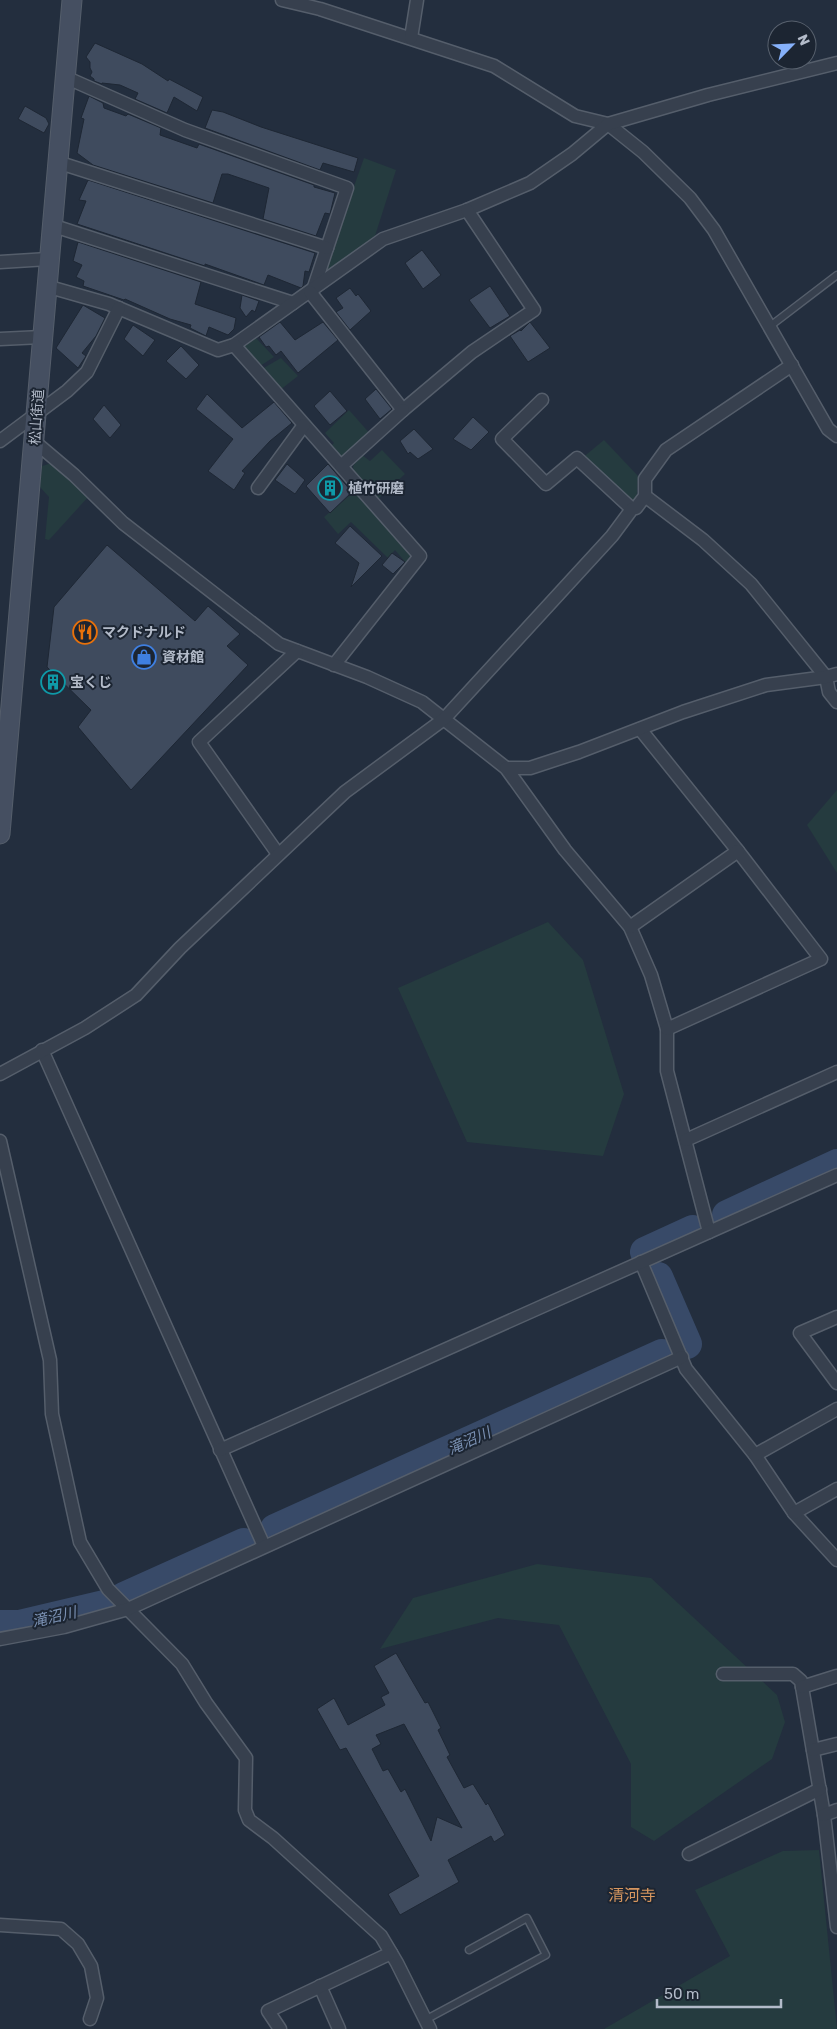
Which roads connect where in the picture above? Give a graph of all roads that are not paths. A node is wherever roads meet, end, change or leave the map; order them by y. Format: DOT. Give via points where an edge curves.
graph roads {
  1 [pos="72,0"];
  2 [pos="282,0"];
  3 [pos="417,0"];
  4 [pos="411,38"];
  5 [pos="837,63"];
  6 [pos="65,78"];
  7 [pos="608,124"];
  8 [pos="57,162"];
  9 [pos="467,210"];
  10 [pos="51,225"];
  11 [pos="327,248"];
  12 [pos="48,259"];
  13 [pos="0,262"];
  14 [pos="837,275"];
  15 [pos="46,286"];
  16 [pos="312,291"];
  17 [pos="293,304"];
  18 [pos="120,308"];
  19 [pos="769,327"];
  20 [pos="42,337"];
  21 [pos="0,339"];
  22 [pos="234,345"];
  23 [pos="792,365"];
  24 [pos="542,400"];
  25 [pos="403,410"];
  26 [pos="36,415"];
  27 [pos="304,425"];
  28 [pos="837,436"];
  29 [pos="0,441"];
  30 [pos="35,442"];
  31 [pos="341,466"];
  32 [pos="258,488"];
  33 [pos="646,496"];
  34 [pos="632,509"];
  35 [pos="297,651"];
  36 [pos="334,665"];
  37 [pos="831,676"];
  38 [pos="837,702"];
  39 [pos="444,719"];
  40 [pos="640,728"];
  41 [pos="506,768"];
  42 [pos="0,834"];
  43 [pos="738,851"];
  44 [pos="278,854"];
  45 [pos="630,927"];
  46 [pos="667,1029"];
  47 [pos="42,1050"];
  48 [pos="837,1072"];
  49 [pos="0,1074"];
  50 [pos="686,1140"];
  51 [pos="0,1141"];
  52 [pos="837,1175"];
  53 [pos="709,1232"];
  54 [pos="640,1262"];
  55 [pos="837,1317"];
  56 [pos="682,1357"];
  57 [pos="837,1383"];
  58 [pos="836,1411"];
  59 [pos="220,1450"];
  60 [pos="755,1455"];
  61 [pos="837,1488"];
  62 [pos="794,1513"];
  63 [pos="264,1546"];
  64 [pos="837,1560"];
  65 [pos="128,1609"];
  66 [pos="0,1639"];
  67 [pos="723,1674"];
  68 [pos="837,1676"];
  69 [pos="802,1687"];
  70 [pos="837,1744"];
  71 [pos="813,1750"];
  72 [pos="820,1789"];
  73 [pos="837,1810"];
  74 [pos="824,1815"];
  75 [pos="688,1854"];
  76 [pos="0,1925"];
  77 [pos="837,1927"];
  78 [pos="469,1950"];
  79 [pos="391,1953"];
  80 [pos="320,1986"];
  81 [pos="90,2019"];
  82 [pos="428,2025"];
  83 [pos="280,2029"];
  84 [pos="339,2029"];
  1 -- 6 [label="main road, 松山街道"];
  2 -- 4 [label="street"];
  3 -- 4 [label="street"];
  4 -- 7 [label="street" via="494,66 575,116"];
  5 -- 7 [label="street"];
  6 -- 8 [label="main road, 松山街道"];
  6 -- 11 [label="street" via="185,130 347,188"];
  7 -- 9 [label="street" via="530,183"];
  7 -- 19 [label="street" via="643,152 690,198 714,230"];
  8 -- 10 [label="main road, 松山街道"];
  8 -- 11 [label="street"];
  9 -- 16 [label="street" via="383,239"];
  9 -- 25 [label="street" via="534,310 472,352"];
  10 -- 12 [label="main road, 松山街道"];
  10 -- 17 [label="street"];
  11 -- 16 [label="street"];
  12 -- 13 [label="street"];
  12 -- 15 [label="main road, 松山街道"];
  14 -- 19 [label="lane"];
  15 -- 18 [label="street"];
  15 -- 20 [label="main road, 松山街道"];
  16 -- 17 [label="street"];
  16 -- 25 [label="street"];
  17 -- 22 [label="street"];
  18 -- 22 [label="street" via="218,350"];
  18 -- 26 [label="street" via="87,372"];
  19 -- 23 [label="street"];
  20 -- 21 [label="street"];
  20 -- 26 [label="main road, 松山街道"];
  22 -- 27 [label="street"];
  23 -- 28 [label="street" via="828,429"];
  23 -- 33 [label="street" via="666,450 644,479"];
  24 -- 34 [label="street" via="502,439 546,484 577,458"];
  25 -- 31 [label="street"];
  26 -- 29 [label="street"];
  26 -- 30 [label="main road, 松山街道"];
  27 -- 31 [label="street"];
  27 -- 32 [label="street"];
  30 -- 35 [label="street" via="123,523 279,644"];
  30 -- 42 [label="main road, 松山街道"];
  31 -- 36 [label="street" via="420,556"];
  33 -- 34 [label="street"];
  33 -- 37 [label="street" via="703,540 752,584"];
  34 -- 39 [label="street" via="612,536"];
  35 -- 36 [label="street"];
  35 -- 44 [label="street" via="199,742"];
  36 -- 39 [label="street" via="422,702"];
  37 -- 38 [label="street" via="829,692"];
  37 -- 40 [label="street" via="766,685"];
  39 -- 41 [label="street"];
  39 -- 44 [label="street" via="345,792"];
  40 -- 41 [label="street" via="530,768"];
  40 -- 43 [label="street"];
  41 -- 45 [label="street" via="565,850"];
  43 -- 45 [label="street"];
  43 -- 46 [label="street" via="821,959"];
  44 -- 47 [label="street" via="136,995 85,1028"];
  45 -- 46 [label="street" via="651,975"];
  46 -- 50 [label="street" via="667,1070"];
  47 -- 49 [label="street"];
  47 -- 59 [label="street"];
  48 -- 50 [label="street"];
  50 -- 53 [label="street"];
  51 -- 65 [label="street" via="50,1360 52,1414 80,1542 108,1589"];
  52 -- 53 [label="street"];
  53 -- 54 [label="street"];
  54 -- 56 [label="street"];
  54 -- 59 [label="street"];
  55 -- 57 [label="street" via="800,1333"];
  56 -- 60 [label="street" via="686,1369"];
  56 -- 63 [label="street"];
  58 -- 60 [label="street"];
  59 -- 63 [label="street"];
  60 -- 62 [label="street"];
  61 -- 62 [label="street"];
  62 -- 64 [label="street"];
  63 -- 65 [label="street"];
  65 -- 66 [label="street" via="64,1627"];
  65 -- 79 [label="street" via="182,1664 246,1758 245,1810 250,1820 381,1936"];
  67 -- 69 [label="street" via="794,1674"];
  68 -- 69 [label="street"];
  69 -- 71 [label="street"];
  70 -- 71 [label="street"];
  71 -- 72 [label="street"];
  72 -- 74 [label="street"];
  72 -- 75 [label="street"];
  73 -- 74 [label="street"];
  74 -- 77 [label="street"];
  76 -- 81 [label="street" via="61,1929 78,1944 91,1966 97,1998"];
  78 -- 82 [label="lane" via="527,1918 546,1955"];
  79 -- 80 [label="street"];
  79 -- 82 [label="street"];
  80 -- 83 [label="street" via="268,2011"];
  80 -- 84 [label="street"];
}
